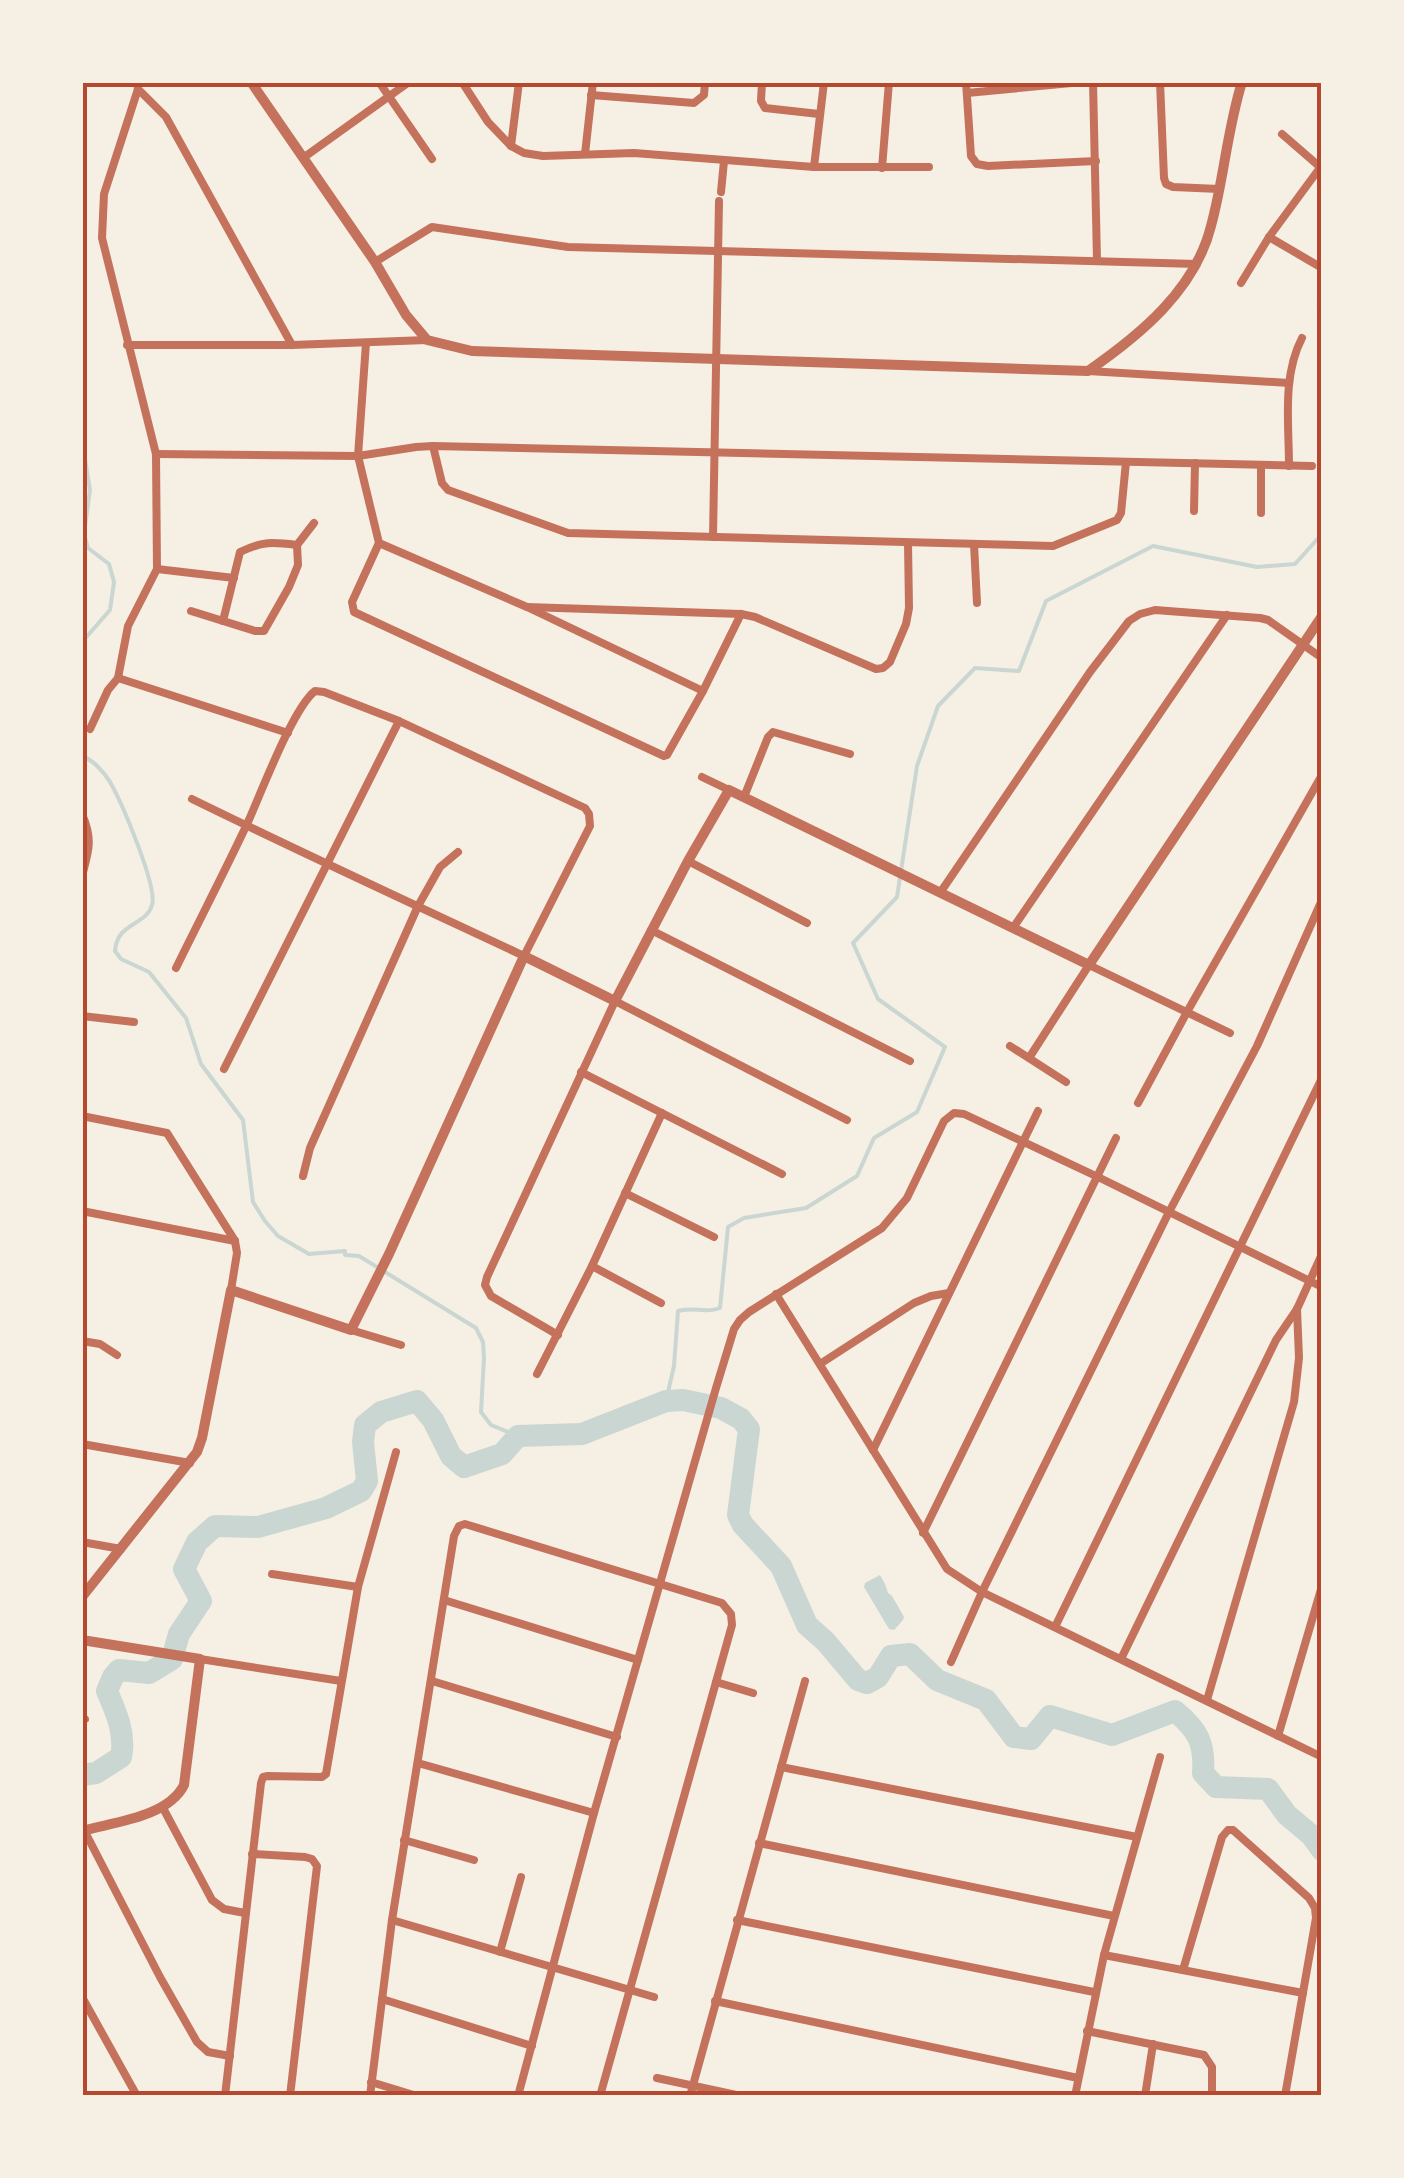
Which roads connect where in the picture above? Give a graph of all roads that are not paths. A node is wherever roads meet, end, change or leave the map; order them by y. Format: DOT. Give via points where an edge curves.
graph roads {
  1 [pos="251,82"];
  2 [pos="379,82"];
  3 [pos="409,82"];
  4 [pos="462,82"];
  5 [pos="519,82"];
  6 [pos="592,82"];
  7 [pos="705,82"];
  8 [pos="762,82"];
  9 [pos="824,82"];
  10 [pos="889,82"];
  11 [pos="966,82"];
  12 [pos="1082,82"];
  13 [pos="1093,82"];
  14 [pos="1160,82"];
  15 [pos="1242,82"];
  16 [pos="138,86"];
  17 [pos="968,93"];
  18 [pos="592,94"];
  19 [pos="388,97"];
  20 [pos="819,114"];
  21 [pos="1282,134"];
  22 [pos="511,146"];
  23 [pos="586,154"];
  24 [pos="302,159"];
  25 [pos="432,159"];
  26 [pos="724,161"];
  27 [pos="1096,161"];
  28 [pos="1320,166"];
  29 [pos="814,167"];
  30 [pos="929,167"];
  31 [pos="882,168"];
  32 [pos="1219,189"];
  33 [pos="1269,236"];
  34 [pos="718,251"];
  35 [pos="1097,260"];
  36 [pos="375,262"];
  37 [pos="1196,264"];
  38 [pos="1322,268"];
  39 [pos="1241,284"];
  40 [pos="1302,338"];
  41 [pos="427,340"];
  42 [pos="366,343"];
  43 [pos="127,345"];
  44 [pos="292,345"];
  45 [pos="716,358"];
  46 [pos="1088,371"];
  47 [pos="1290,383"];
  48 [pos="433,446"];
  49 [pos="715,452"];
  50 [pos="156,454"];
  51 [pos="358,456"];
  52 [pos="1126,462"];
  53 [pos="1195,463"];
  54 [pos="1261,465"];
  55 [pos="1289,466"];
  56 [pos="1312,466"];
  57 [pos="1194,511"];
  58 [pos="1261,513"];
  59 [pos="314,524"];
  60 [pos="713,537"];
  61 [pos="908,542"];
  62 [pos="379,543"];
  63 [pos="297,544"];
  64 [pos="974,544"];
  65 [pos="157,568"];
  66 [pos="234,578"];
  67 [pos="977,604"];
  68 [pos="527,607"];
  69 [pos="191,612"];
  70 [pos="740,614"];
  71 [pos="1228,615"];
  72 [pos="1322,616"];
  73 [pos="223,621"];
  74 [pos="1301,644"];
  75 [pos="1322,658"];
  76 [pos="118,678"];
  77 [pos="703,691"];
  78 [pos="399,720"];
  79 [pos="90,729"];
  80 [pos="288,733"];
  81 [pos="850,754"];
  82 [pos="1322,775"];
  83 [pos="702,777"];
  84 [pos="730,790"];
  85 [pos="744,797"];
  86 [pos="192,799"];
  87 [pos="82,814"];
  88 [pos="246,826"];
  89 [pos="458,852"];
  90 [pos="85,855"];
  91 [pos="688,862"];
  92 [pos="326,864"];
  93 [pos="82,876"];
  94 [pos="940,892"];
  95 [pos="1322,900"];
  96 [pos="418,906"];
  97 [pos="807,923"];
  98 [pos="1013,928"];
  99 [pos="651,930"];
  100 [pos="524,956"];
  101 [pos="1089,966"];
  102 [pos="176,968"];
  103 [pos="615,1000"];
  104 [pos="1187,1012"];
  105 [pos="82,1016"];
  106 [pos="134,1022"];
  107 [pos="1230,1034"];
  108 [pos="1010,1046"];
  109 [pos="1030,1058"];
  110 [pos="910,1061"];
  111 [pos="224,1070"];
  112 [pos="581,1072"];
  113 [pos="1322,1078"];
  114 [pos="1066,1082"];
  115 [pos="1138,1104"];
  116 [pos="1038,1111"];
  117 [pos="662,1113"];
  118 [pos="82,1116"];
  119 [pos="847,1120"];
  120 [pos="1116,1138"];
  121 [pos="1023,1140"];
  122 [pos="782,1174"];
  123 [pos="303,1176"];
  124 [pos="1098,1176"];
  125 [pos="625,1193"];
  126 [pos="82,1211"];
  127 [pos="1169,1212"];
  128 [pos="714,1238"];
  129 [pos="235,1241"];
  130 [pos="1240,1248"];
  131 [pos="1322,1254"];
  132 [pos="592,1266"];
  133 [pos="1309,1281"];
  134 [pos="1322,1287"];
  135 [pos="231,1290"];
  136 [pos="776,1294"];
  137 [pos="949,1294"];
  138 [pos="661,1303"];
  139 [pos="1297,1310"];
  140 [pos="351,1330"];
  141 [pos="558,1335"];
  142 [pos="82,1341"];
  143 [pos="401,1345"];
  144 [pos="117,1355"];
  145 [pos="820,1364"];
  146 [pos="537,1374"];
  147 [pos="82,1444"];
  148 [pos="874,1450"];
  149 [pos="396,1452"];
  150 [pos="190,1464"];
  151 [pos="922,1533"];
  152 [pos="82,1542"];
  153 [pos="122,1550"];
  154 [pos="272,1574"];
  155 [pos="660,1583"];
  156 [pos="1322,1586"];
  157 [pos="358,1587"];
  158 [pos="982,1592"];
  159 [pos="82,1597"];
  160 [pos="444,1600"];
  161 [pos="1055,1627"];
  162 [pos="82,1640"];
  163 [pos="200,1659"];
  164 [pos="1122,1659"];
  165 [pos="638,1660"];
  166 [pos="951,1662"];
  167 [pos="342,1681"];
  168 [pos="432,1681"];
  169 [pos="805,1681"];
  170 [pos="716,1682"];
  171 [pos="753,1693"];
  172 [pos="1207,1700"];
  173 [pos="1278,1736"];
  174 [pos="617,1738"];
  175 [pos="1160,1757"];
  176 [pos="1322,1758"];
  177 [pos="418,1762"];
  178 [pos="781,1768"];
  179 [pos="163,1808"];
  180 [pos="594,1812"];
  181 [pos="83,1830"];
  182 [pos="1137,1837"];
  183 [pos="404,1840"];
  184 [pos="759,1842"];
  185 [pos="252,1854"];
  186 [pos="474,1860"];
  187 [pos="521,1877"];
  188 [pos="245,1913"];
  189 [pos="1114,1916"];
  190 [pos="392,1920"];
  191 [pos="737,1920"];
  192 [pos="500,1952"];
  193 [pos="1104,1955"];
  194 [pos="553,1967"];
  195 [pos="1183,1970"];
  196 [pos="630,1989"];
  197 [pos="1094,1992"];
  198 [pos="1302,1993"];
  199 [pos="654,1996"];
  200 [pos="82,1997"];
  201 [pos="382,1998"];
  202 [pos="715,2002"];
  203 [pos="1087,2031"];
  204 [pos="1153,2044"];
  205 [pos="532,2046"];
  206 [pos="230,2056"];
  207 [pos="657,2078"];
  208 [pos="1078,2078"];
  209 [pos="371,2082"];
  210 [pos="691,2091"];
  211 [pos="1210,2095"];
  212 [pos="137,2096"];
  213 [pos="225,2096"];
  214 [pos="290,2096"];
  215 [pos="370,2096"];
  216 [pos="417,2096"];
  217 [pos="518,2096"];
  218 [pos="600,2096"];
  219 [pos="740,2096"];
  220 [pos="1074,2096"];
  221 [pos="1145,2096"];
  222 [pos="1285,2096"];
  1 -- 24 [label="street"];
  2 -- 19 [label="street"];
  3 -- 19 [label="street"];
  4 -- 22 [label="street"];
  5 -- 22 [label="street"];
  6 -- 18 [label="street"];
  7 -- 18 [label="street" via="704,96 694,103"];
  8 -- 20 [label="street" via="765,108"];
  9 -- 20 [label="street"];
  10 -- 31 [label="street"];
  11 -- 17 [label="street"];
  12 -- 17 [label="street"];
  13 -- 27 [label="street"];
  14 -- 32 [label="street" via="1166,184"];
  15 -- 32 [label="street"];
  16 -- 43 [label="street" via="104,194 102,238"];
  16 -- 44 [label="street" via="166,118"];
  17 -- 27 [label="street" via="977,164"];
  18 -- 23 [label="street"];
  19 -- 24 [label="street"];
  19 -- 25 [label="street"];
  20 -- 29 [label="street"];
  21 -- 28 [label="street"];
  22 -- 23 [label="street" via="543,156"];
  23 -- 26 [label="street"];
  24 -- 36 [label="street"];
  26 -- 29 [label="street"];
  26 -- 34 [label="street"];
  27 -- 35 [label="street"];
  28 -- 33 [label="street"];
  29 -- 31 [label="street"];
  30 -- 31 [label="street"];
  32 -- 37 [label="street"];
  33 -- 38 [label="street"];
  33 -- 39 [label="street"];
  34 -- 35 [label="street"];
  34 -- 36 [label="street" via="568,247 432,227"];
  34 -- 45 [label="street"];
  35 -- 37 [label="street"];
  36 -- 41 [label="street"];
  37 -- 46 [label="street" via="1127,344"];
  40 -- 47 [label="street"];
  41 -- 42 [label="street"];
  41 -- 45 [label="street" via="472,350"];
  42 -- 44 [label="street"];
  42 -- 51 [label="street"];
  43 -- 44 [label="street"];
  43 -- 50 [label="street"];
  45 -- 46 [label="street"];
  45 -- 49 [label="street"];
  46 -- 47 [label="street"];
  47 -- 55 [label="street"];
  48 -- 49 [label="street"];
  48 -- 51 [label="street"];
  48 -- 60 [label="street" via="448,490 568,533"];
  49 -- 52 [label="street"];
  49 -- 60 [label="street"];
  50 -- 51 [label="street"];
  50 -- 65 [label="street"];
  51 -- 62 [label="street"];
  52 -- 53 [label="street"];
  52 -- 64 [label="street" via="1117,520 1053,546"];
  53 -- 54 [label="street"];
  53 -- 57 [label="street"];
  54 -- 55 [label="street"];
  54 -- 58 [label="street"];
  55 -- 56 [label="street"];
  59 -- 63 [label="street"];
  60 -- 61 [label="street"];
  61 -- 64 [label="street"];
  61 -- 70 [label="street" via="906,624 883,668"];
  62 -- 68 [label="street"];
  62 -- 77 [label="street" via="352,602 354,612 662,756"];
  63 -- 66 [label="street" via="270,541 240,552"];
  63 -- 73 [label="street" via="298,565 264,630"];
  64 -- 67 [label="street"];
  65 -- 66 [label="street"];
  65 -- 76 [label="street" via="128,626"];
  66 -- 73 [label="street"];
  68 -- 70 [label="street"];
  68 -- 77 [label="street"];
  69 -- 73 [label="street"];
  70 -- 77 [label="street"];
  71 -- 74 [label="street" via="1268,620"];
  71 -- 94 [label="street" via="1156,610 1128,621"];
  71 -- 98 [label="street"];
  72 -- 74 [label="street"];
  74 -- 75 [label="street"];
  74 -- 101 [label="street"];
  76 -- 79 [label="street"];
  76 -- 80 [label="street"];
  78 -- 80 [label="street" via="315,691"];
  78 -- 92 [label="street"];
  78 -- 100 [label="street" via="586,808 588,832"];
  80 -- 88 [label="street"];
  81 -- 85 [label="street" via="773,732"];
  82 -- 104 [label="street"];
  83 -- 84 [label="street"];
  84 -- 85 [label="street"];
  84 -- 91 [label="street"];
  85 -- 94 [label="street"];
  86 -- 88 [label="street"];
  87 -- 90 [label="street" via="90,832"];
  88 -- 92 [label="street"];
  88 -- 102 [label="street"];
  89 -- 96 [label="street" via="440,867"];
  90 -- 93 [label="street"];
  91 -- 97 [label="street"];
  91 -- 99 [label="street"];
  92 -- 96 [label="street"];
  92 -- 111 [label="street"];
  94 -- 98 [label="street"];
  95 -- 127 [label="street" via="1256,1046"];
  96 -- 100 [label="street"];
  96 -- 123 [label="street"];
  98 -- 101 [label="street"];
  99 -- 103 [label="street"];
  99 -- 110 [label="street"];
  100 -- 103 [label="street"];
  100 -- 140 [label="street"];
  101 -- 104 [label="street"];
  101 -- 109 [label="street"];
  103 -- 112 [label="street"];
  103 -- 119 [label="street"];
  104 -- 107 [label="street"];
  104 -- 115 [label="street"];
  105 -- 106 [label="street"];
  108 -- 109 [label="street"];
  109 -- 114 [label="street"];
  112 -- 117 [label="street"];
  112 -- 141 [label="street" via="486,1285 491,1296"];
  113 -- 130 [label="street"];
  116 -- 121 [label="street"];
  117 -- 122 [label="street"];
  117 -- 125 [label="street"];
  118 -- 129 [label="street" via="166,1133"];
  120 -- 124 [label="street"];
  121 -- 124 [label="street"];
  121 -- 136 [label="street" via="954,1113 890,1220"];
  121 -- 137 [label="street"];
  124 -- 127 [label="street"];
  124 -- 151 [label="street"];
  125 -- 128 [label="street"];
  125 -- 132 [label="street"];
  126 -- 129 [label="street"];
  127 -- 130 [label="street"];
  127 -- 158 [label="street"];
  129 -- 135 [label="street"];
  130 -- 133 [label="street"];
  130 -- 161 [label="street"];
  131 -- 133 [label="street"];
  132 -- 138 [label="street"];
  132 -- 141 [label="street"];
  133 -- 134 [label="street"];
  133 -- 139 [label="street"];
  135 -- 140 [label="street"];
  135 -- 150 [label="street" via="202,1438"];
  136 -- 145 [label="street"];
  136 -- 155 [label="street" via="734,1329"];
  137 -- 145 [label="street" via="914,1303"];
  137 -- 148 [label="street"];
  139 -- 164 [label="street" via="1276,1340"];
  139 -- 172 [label="street" via="1294,1402"];
  140 -- 143 [label="street"];
  141 -- 146 [label="street"];
  142 -- 144 [label="street"];
  145 -- 148 [label="street"];
  147 -- 150 [label="street"];
  148 -- 151 [label="street"];
  149 -- 157 [label="street"];
  150 -- 153 [label="street"];
  151 -- 158 [label="street" via="946,1569"];
  152 -- 153 [label="street"];
  153 -- 159 [label="street"];
  154 -- 157 [label="street"];
  155 -- 160 [label="street" via="466,1524 454,1536"];
  155 -- 165 [label="street"];
  155 -- 170 [label="street" via="722,1603 731,1614"];
  156 -- 173 [label="street"];
  157 -- 167 [label="street"];
  158 -- 161 [label="street"];
  158 -- 166 [label="street"];
  160 -- 165 [label="street"];
  160 -- 168 [label="street"];
  161 -- 164 [label="street"];
  162 -- 163 [label="street"];
  163 -- 167 [label="street"];
  163 -- 179 [label="street" via="184,1785"];
  164 -- 172 [label="street"];
  165 -- 174 [label="street"];
  167 -- 185 [label="street" via="326,1774 263,1777"];
  168 -- 174 [label="street"];
  168 -- 177 [label="street"];
  169 -- 178 [label="street"];
  170 -- 171 [label="street"];
  170 -- 196 [label="street"];
  172 -- 173 [label="street"];
  173 -- 176 [label="street"];
  174 -- 180 [label="street"];
  175 -- 182 [label="street"];
  177 -- 180 [label="street"];
  177 -- 183 [label="street"];
  178 -- 182 [label="street"];
  178 -- 184 [label="street"];
  179 -- 181 [label="street"];
  179 -- 188 [label="street" via="212,1900"];
  180 -- 194 [label="street"];
  181 -- 206 [label="street" via="197,2042"];
  182 -- 189 [label="street"];
  183 -- 186 [label="street"];
  183 -- 190 [label="street"];
  184 -- 189 [label="street"];
  184 -- 191 [label="street"];
  185 -- 188 [label="street"];
  185 -- 214 [label="street" via="305,1857 317,1866"];
  187 -- 192 [label="street"];
  188 -- 206 [label="street"];
  189 -- 193 [label="street"];
  190 -- 192 [label="street"];
  190 -- 201 [label="street"];
  191 -- 197 [label="street"];
  191 -- 202 [label="street"];
  192 -- 194 [label="street"];
  193 -- 195 [label="street"];
  193 -- 197 [label="street"];
  194 -- 196 [label="street"];
  194 -- 205 [label="street"];
  195 -- 198 [label="street"];
  195 -- 198 [label="street" via="1222,1837 1233,1830 1315,1908"];
  196 -- 199 [label="street"];
  196 -- 218 [label="street"];
  197 -- 203 [label="street"];
  198 -- 222 [label="street"];
  200 -- 212 [label="street"];
  201 -- 205 [label="street"];
  201 -- 209 [label="street"];
  202 -- 208 [label="street"];
  202 -- 210 [label="street"];
  203 -- 204 [label="street"];
  203 -- 208 [label="street"];
  204 -- 211 [label="street" via="1204,2055 1212,2066"];
  204 -- 221 [label="street"];
  205 -- 217 [label="street"];
  206 -- 213 [label="street"];
  207 -- 210 [label="street"];
  208 -- 220 [label="street"];
  209 -- 215 [label="street"];
  209 -- 216 [label="street"];
  210 -- 219 [label="street"];
}
